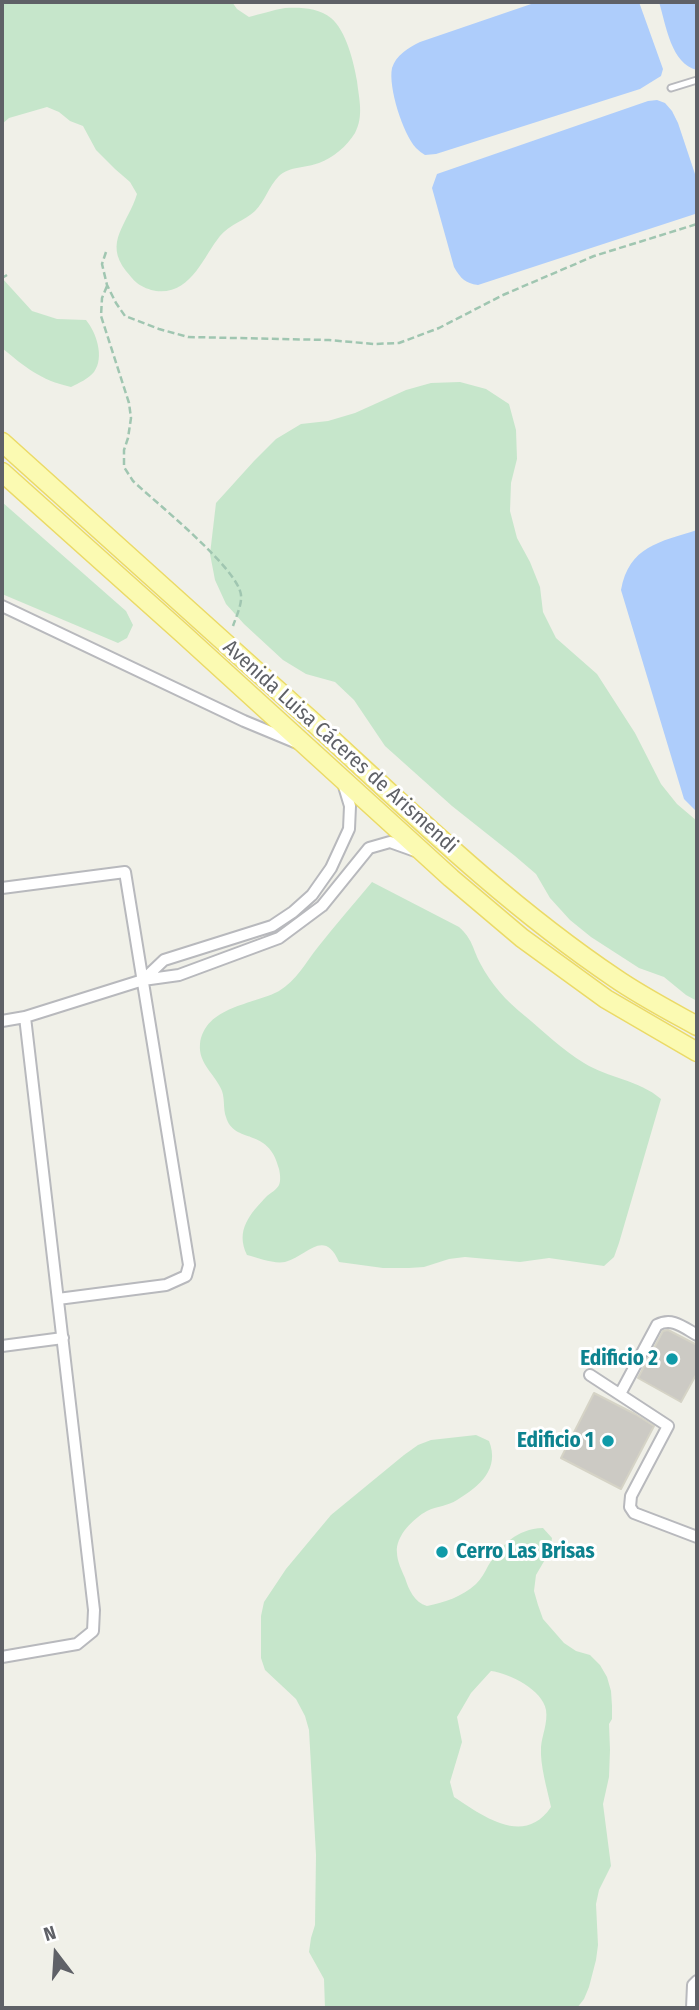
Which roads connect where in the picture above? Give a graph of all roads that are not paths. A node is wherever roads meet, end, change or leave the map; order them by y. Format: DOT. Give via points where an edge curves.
graph roads {
  1 [pos="697,80"];
  2 [pos="671,88"];
  3 [pos="2,442"];
  4 [pos="2,472"];
  5 [pos="2,606"];
  6 [pos="308,748"];
  7 [pos="342,779"];
  8 [pos="424,854"];
  9 [pos="2,888"];
  10 [pos="293,912"];
  11 [pos="300,923"];
  12 [pos="194,951"];
  13 [pos="198,968"];
  14 [pos="143,980"];
  15 [pos="25,1017"];
  16 [pos="2,1021"];
  17 [pos="697,1026"];
  18 [pos="697,1052"];
  19 [pos="58,1299"];
  20 [pos="697,1335"];
  21 [pos="63,1338"];
  22 [pos="2,1346"];
  23 [pos="590,1375"];
  24 [pos="620,1394"];
  25 [pos="696,1533"];
  26 [pos="2,1657"];
  27 [pos="697,1981"];
  28 [pos="692,2008"];
  1 -- 2 [label="lane"];
  3 -- 17 [label="main road, Avenida Luisa Cáceres de Arismendi" via="536,921 618,981"];
  4 -- 6 [label="main road, Avenida Luisa Cáceres de Arismendi"];
  5 -- 6 [label="street"];
  6 -- 7 [label="main road, Avenida Luisa Cáceres de Arismendi"];
  7 -- 8 [label="main road, Avenida Luisa Cáceres de Arismendi"];
  7 -- 10 [label="street" via="350,806 349,829 331,868"];
  8 -- 11 [label="street" via="390,842 369,848 322,906"];
  8 -- 18 [label="main road, Avenida Luisa Cáceres de Arismendi" via="568,972"];
  9 -- 14 [label="street" via="125,873"];
  10 -- 11 [label="street"];
  10 -- 12 [label="street" via="272,926"];
  11 -- 13 [label="street" via="279,938"];
  12 -- 13 [label="street"];
  12 -- 14 [label="street" via="164,960"];
  13 -- 14 [label="street"];
  14 -- 15 [label="street"];
  14 -- 19 [label="street" via="189,1265 186,1276 166,1285"];
  15 -- 16 [label="street"];
  15 -- 19 [label="street"];
  19 -- 21 [label="street"];
  20 -- 24 [label="street" via="672,1321 657,1325"];
  21 -- 22 [label="street"];
  21 -- 26 [label="street" via="93,1631 77,1644"];
  23 -- 24 [label="street"];
  24 -- 25 [label="street" via="668,1426 631,1496 630,1507 634,1513"];
  27 -- 28 [label="street" via="692,1985"];
}
